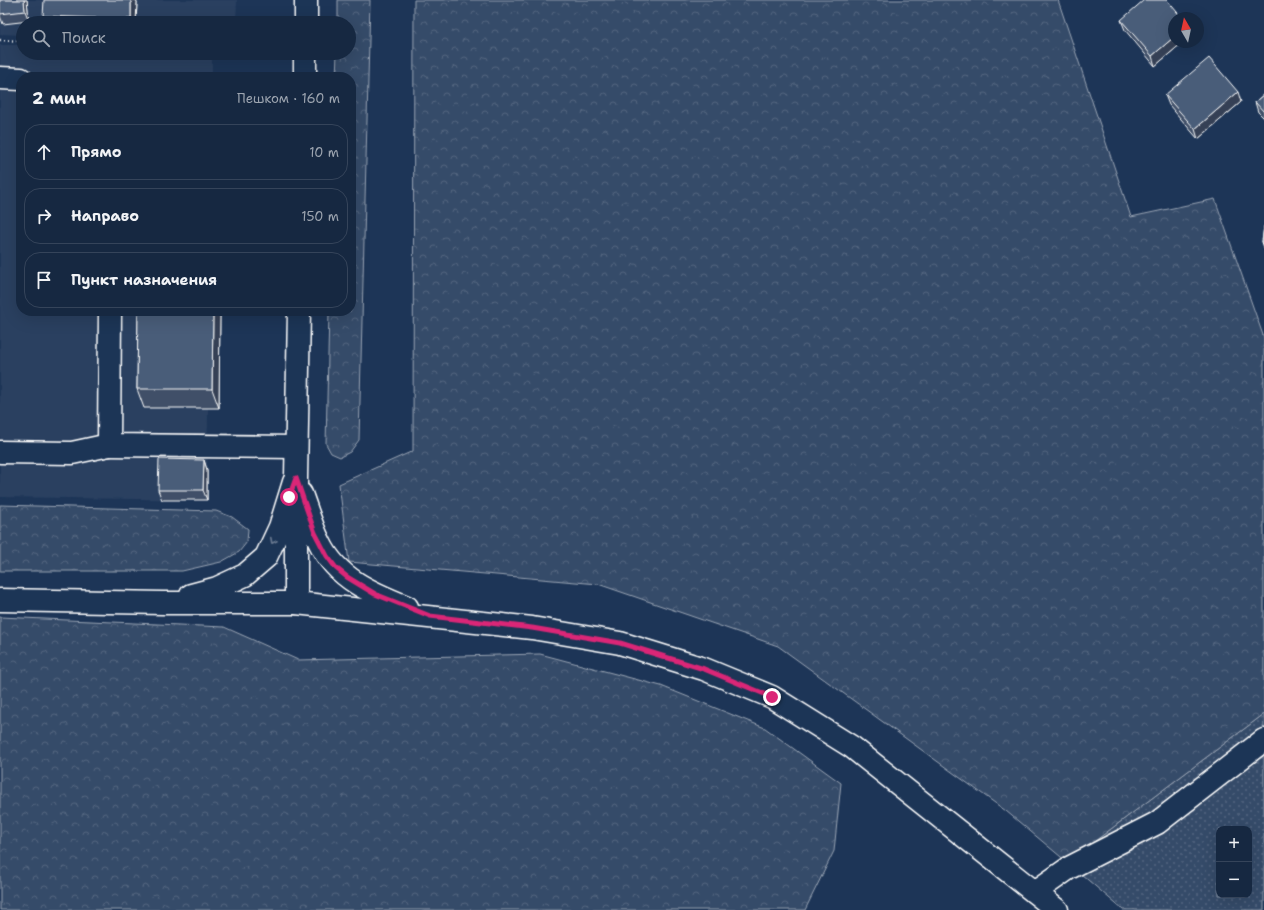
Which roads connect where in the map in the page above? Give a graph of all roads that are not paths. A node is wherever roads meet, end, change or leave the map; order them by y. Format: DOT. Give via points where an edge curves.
graph roads {
  1 [pos="306,0"];
  2 [pos="306,16"];
  3 [pos="305,60"];
  4 [pos="305,72"];
  5 [pos="0,78"];
  6 [pos="16,78"];
  7 [pos="110,316"];
  8 [pos="299,316"];
  9 [pos="109,445"];
  10 [pos="296,447"];
  11 [pos="0,452"];
  12 [pos="296,478"];
  13 [pos="0,600"];
  14 [pos="163,603"];
  15 [pos="296,603"];
  16 [pos="430,616"];
  17 [pos="1264,740"];
  18 [pos="1034,892"];
  19 [pos="1057,910"];
  1 -- 2 [label="main road"];
  3 -- 4 [label="main road"];
  5 -- 6 [label="main road"];
  7 -- 9 [label="main road"];
  8 -- 10 [label="main road"];
  9 -- 10 [label="main road"];
  9 -- 11 [label="main road" via="72,453"];
  10 -- 12 [label="main road"];
  12 -- 14 [label="main road, one-way" via="280,527 266,557 245,575 217,588"];
  12 -- 15 [label="main road"];
  12 -- 16 [label="main road" via="320,544 336,568 375,594"];
  13 -- 14 [label="main road"];
  14 -- 15 [label="main road"];
  15 -- 16 [label="main road"];
  16 -- 18 [label="main road" via="532,628 620,643 704,669 772,697 852,747"];
  17 -- 18 [label="main road" via="1157,823 1069,868"];
  18 -- 19 [label="main road"];
}
